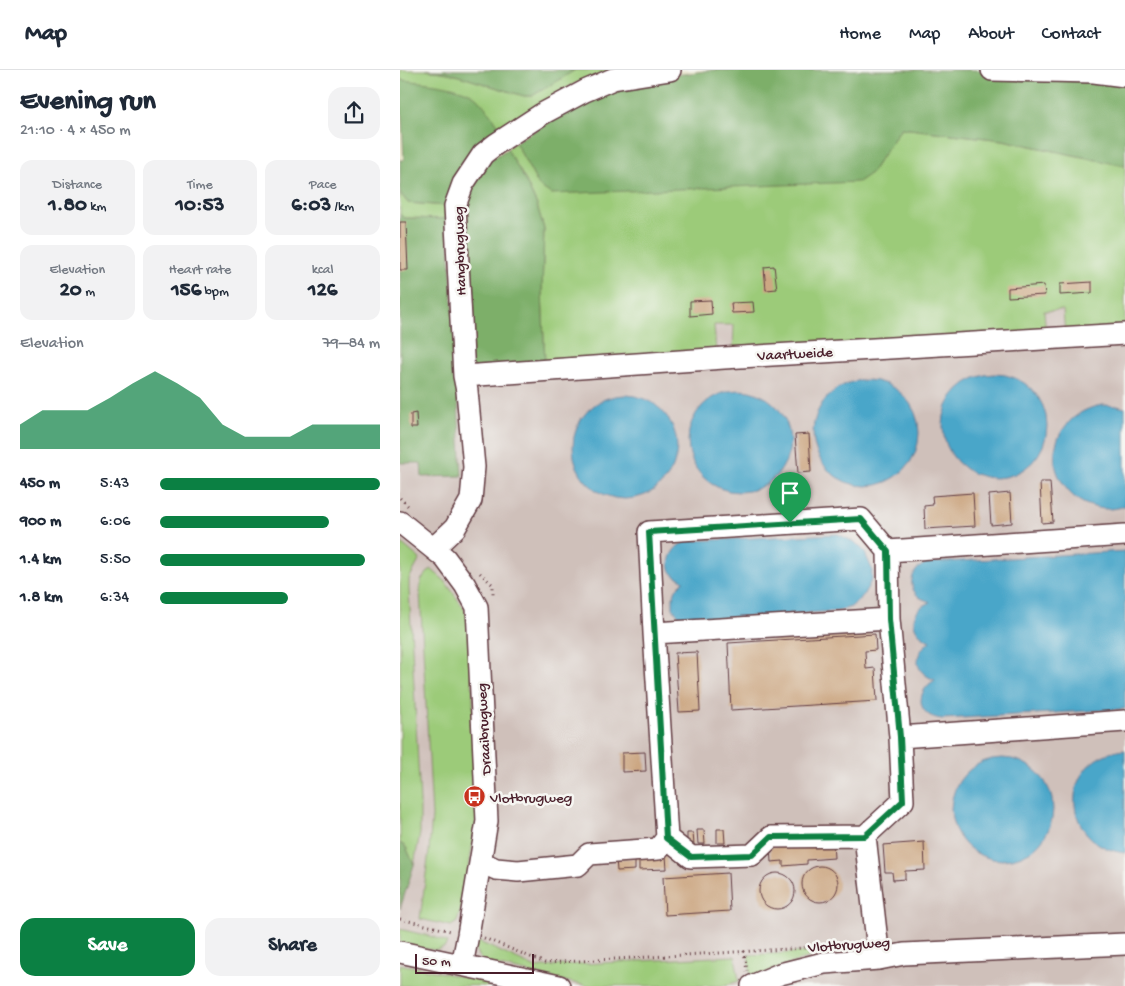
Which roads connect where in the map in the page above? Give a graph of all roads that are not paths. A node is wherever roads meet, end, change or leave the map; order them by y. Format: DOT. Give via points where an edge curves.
graph roads {
  1 [pos="670,70"];
  2 [pos="992,70"];
  3 [pos="1125,76"];
  4 [pos="1125,334"];
  5 [pos="464,376"];
  6 [pos="400,522"];
  7 [pos="1125,535"];
  8 [pos="435,550"];
  9 [pos="888,551"];
  10 [pos="889,619"];
  11 [pos="654,633"];
  12 [pos="1125,721"];
  13 [pos="900,737"];
  14 [pos="865,836"];
  15 [pos="666,838"];
  16 [pos="481,862"];
  17 [pos="1125,944"];
  18 [pos="400,952"];
  19 [pos="879,959"];
  20 [pos="462,965"];
  21 [pos="559,986"];
  22 [pos="752,986"];
  1 -- 5 [label="street, Hangbrugweg" via="613,79 542,114 484,154 463,184 455,206"];
  2 -- 3 [label="street" via="1094,72"];
  4 -- 5 [label="street, Vaartweide"];
  5 -- 8 [label="street, Hangbrugweg" via="474,468 471,500 455,528"];
  6 -- 8 [label="street, Draaibrugweg"];
  7 -- 9 [label="street"];
  8 -- 16 [label="street, Draaibrugweg" via="465,585 477,607 487,821"];
  9 -- 10 [label="street"];
  9 -- 11 [label="street" via="861,519 649,532"];
  10 -- 11 [label="street"];
  10 -- 13 [label="street"];
  11 -- 15 [label="street"];
  12 -- 13 [label="street"];
  13 -- 14 [label="street" via="903,801"];
  14 -- 15 [label="street" via="771,837 752,855 691,857"];
  14 -- 19 [label="street"];
  15 -- 16 [label="street" via="658,849 589,854 578,865 518,871 496,869"];
  16 -- 20 [label="street, Draaibrugweg"];
  17 -- 19 [label="street, Vlotbrugweg" via="904,954"];
  18 -- 20 [label="street"];
  19 -- 22 [label="street, Vlotbrugweg" via="824,963 780,974"];
  20 -- 21 [label="street"];
}
